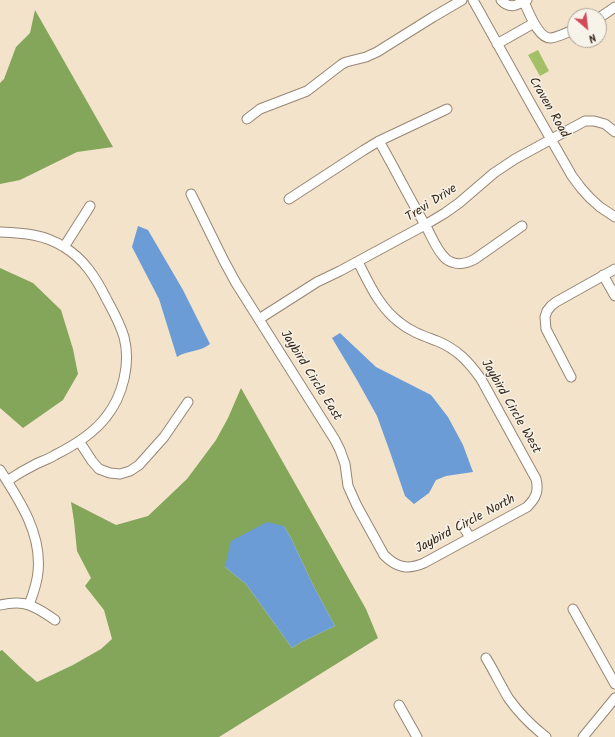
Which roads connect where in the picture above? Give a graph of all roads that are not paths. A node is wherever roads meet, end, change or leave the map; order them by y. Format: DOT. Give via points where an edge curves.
graph roads {
  1 [pos="462,0"];
  2 [pos="473,0"];
  3 [pos="501,0"];
  4 [pos="525,1"];
  5 [pos="534,23"];
  6 [pos="567,33"];
  7 [pos="497,44"];
  8 [pos="447,109"];
  9 [pos="247,119"];
  10 [pos="615,132"];
  11 [pos="551,139"];
  12 [pos="379,141"];
  13 [pos="191,194"];
  14 [pos="289,199"];
  15 [pos="90,206"];
  16 [pos="615,217"];
  17 [pos="425,225"];
  18 [pos="522,226"];
  19 [pos="0,232"];
  20 [pos="64,247"];
  21 [pos="358,262"];
  22 [pos="615,268"];
  23 [pos="604,275"];
  24 [pos="615,296"];
  25 [pos="259,319"];
  26 [pos="571,377"];
  27 [pos="188,402"];
  28 [pos="79,441"];
  29 [pos="0,470"];
  30 [pos="7,481"];
  31 [pos="535,497"];
  32 [pos="462,524"];
  33 [pos="470,538"];
  34 [pos="405,567"];
  35 [pos="0,605"];
  36 [pos="30,605"];
  37 [pos="573,609"];
  38 [pos="55,620"];
  39 [pos="486,658"];
  40 [pos="615,684"];
  41 [pos="615,698"];
  42 [pos="399,705"];
  43 [pos="416,737"];
  44 [pos="546,737"];
  45 [pos="583,737"];
  1 -- 9 [label="street" via="377,52 346,62 307,91 260,109"];
  2 -- 7 [label="street, Craven Road"];
  3 -- 4 [label="street" via="510,6"];
  4 -- 5 [label="street"];
  5 -- 6 [label="street" via="545,38"];
  5 -- 7 [label="street"];
  7 -- 11 [label="street, Craven Road"];
  8 -- 12 [label="street"];
  10 -- 11 [label="street, Trevi Drive" via="605,124 585,121"];
  11 -- 16 [label="street, Craven Road" via="581,188 600,207"];
  11 -- 17 [label="street, Trevi Drive" via="494,173 460,203"];
  12 -- 14 [label="street"];
  12 -- 17 [label="street"];
  13 -- 25 [label="street, Jaybird Circle East" via="224,261"];
  15 -- 20 [label="street"];
  17 -- 18 [label="street" via="441,253 447,259 461,264 475,259"];
  17 -- 21 [label="street, Trevi Drive"];
  19 -- 20 [label="street" via="31,234"];
  20 -- 28 [label="street" via="81,260 98,282 117,318 126,354 123,385 116,402 96,429"];
  21 -- 25 [label="street, Trevi Drive" via="317,282"];
  21 -- 31 [label="street, Jaybird Circle West" via="378,299 398,322 452,349 472,366 536,479"];
  22 -- 23 [label="street"];
  23 -- 24 [label="street"];
  23 -- 26 [label="street" via="556,302 545,317 547,333"];
  25 -- 34 [label="street, Jaybird Circle East" via="335,440 345,464 348,486 384,555 390,561"];
  27 -- 28 [label="street" via="164,437 139,465 130,471 120,474 99,469"];
  28 -- 30 [label="street"];
  29 -- 30 [label="street"];
  30 -- 36 [label="street" via="30,521 36,540 38,573"];
  31 -- 33 [label="street, Jaybird Circle North" via="527,507"];
  32 -- 33 [label="street"];
  33 -- 34 [label="street, Jaybird Circle North" via="424,563"];
  35 -- 36 [label="street"];
  36 -- 38 [label="street"];
  37 -- 40 [label="street"];
  39 -- 44 [label="street" via="509,699 532,726"];
  41 -- 45 [label="street"];
  42 -- 43 [label="street"];
}
